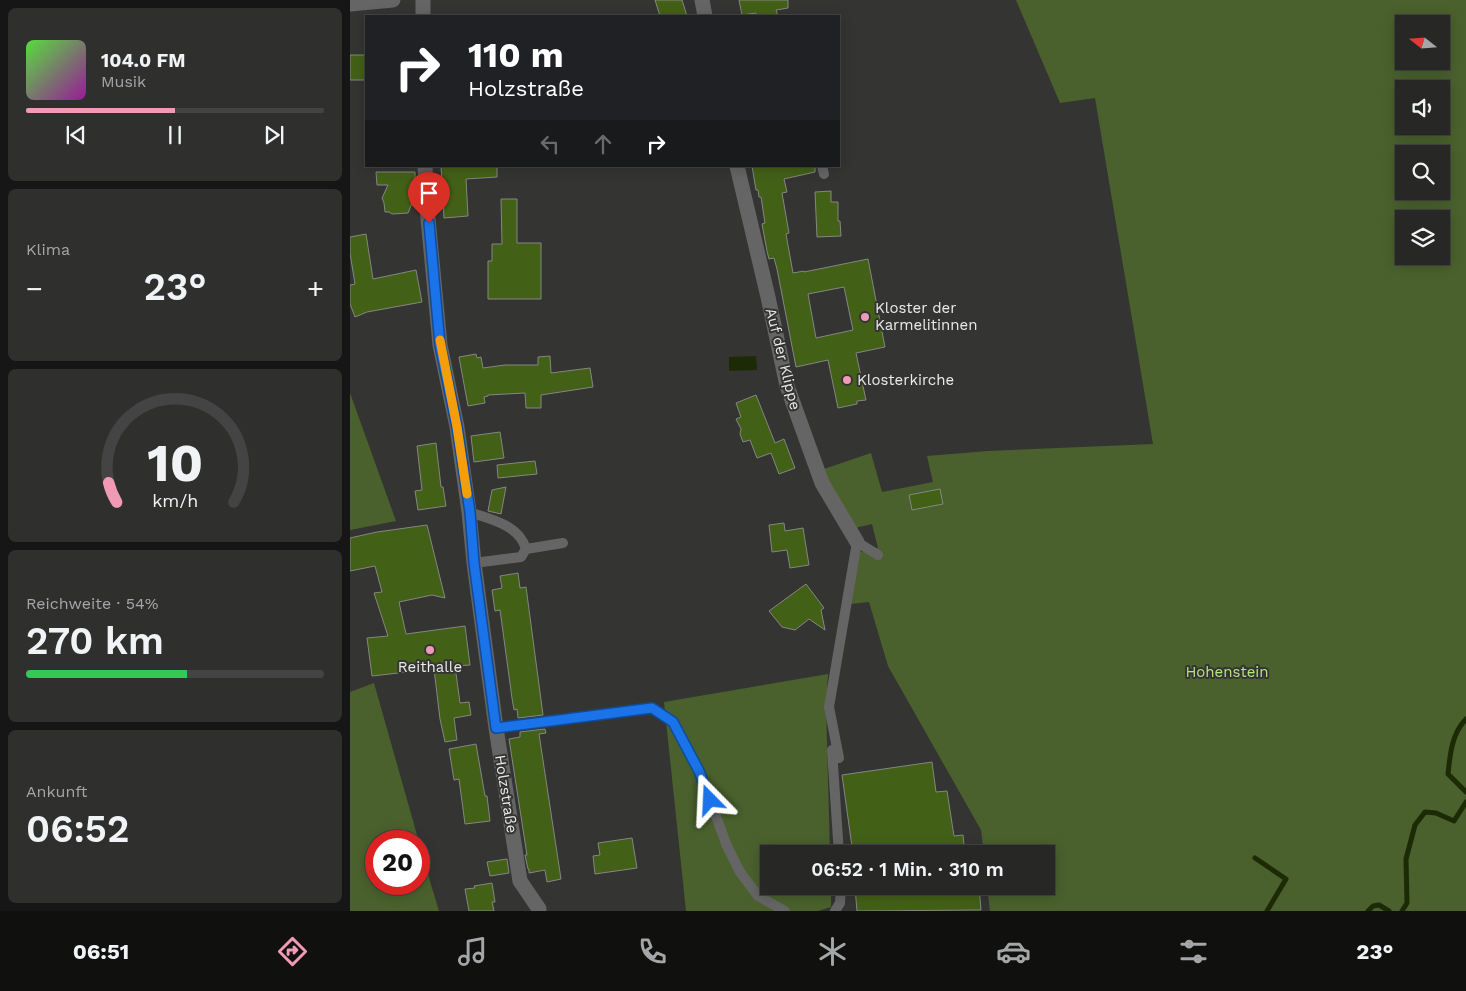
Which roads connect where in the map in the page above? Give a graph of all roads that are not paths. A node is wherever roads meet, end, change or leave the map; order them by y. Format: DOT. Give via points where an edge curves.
graph roads {
  1 [pos="392,0"];
  2 [pos="423,0"];
  3 [pos="702,0"];
  4 [pos="350,4"];
  5 [pos="423,15"];
  6 [pos="705,15"];
  7 [pos="425,167"];
  8 [pos="737,167"];
  9 [pos="470,512"];
  10 [pos="857,542"];
  11 [pos="563,543"];
  12 [pos="526,549"];
  13 [pos="878,555"];
  14 [pos="474,563"];
  15 [pos="829,707"];
  16 [pos="496,728"];
  17 [pos="839,758"];
  18 [pos="838,845"];
  19 [pos="841,895"];
  20 [pos="539,911"];
  21 [pos="785,911"];
  22 [pos="835,911"];
  1 -- 4 [label="street"];
  2 -- 5 [label="street"];
  3 -- 6 [label="street"];
  7 -- 9 [label="street, Holzstraße" via="440,345"];
  8 -- 10 [label="street, Auf der Klippe" via="787,386 822,483"];
  9 -- 12 [label="lane" via="506,525 519,535"];
  9 -- 14 [label="street, Holzstraße"];
  10 -- 13 [label="lane"];
  10 -- 15 [label="lane"];
  11 -- 12 [label="lane"];
  12 -- 14 [label="lane" via="521,557"];
  14 -- 16 [label="street, Holzstraße"];
  15 -- 17 [label="lane"];
  15 -- 18 [label="lane"];
  16 -- 20 [label="street, Holzstraße" via="520,881"];
  16 -- 21 [label="lane" via="652,708 673,722 682,738 740,872 758,896"];
  19 -- 22 [label="lane"];
}
